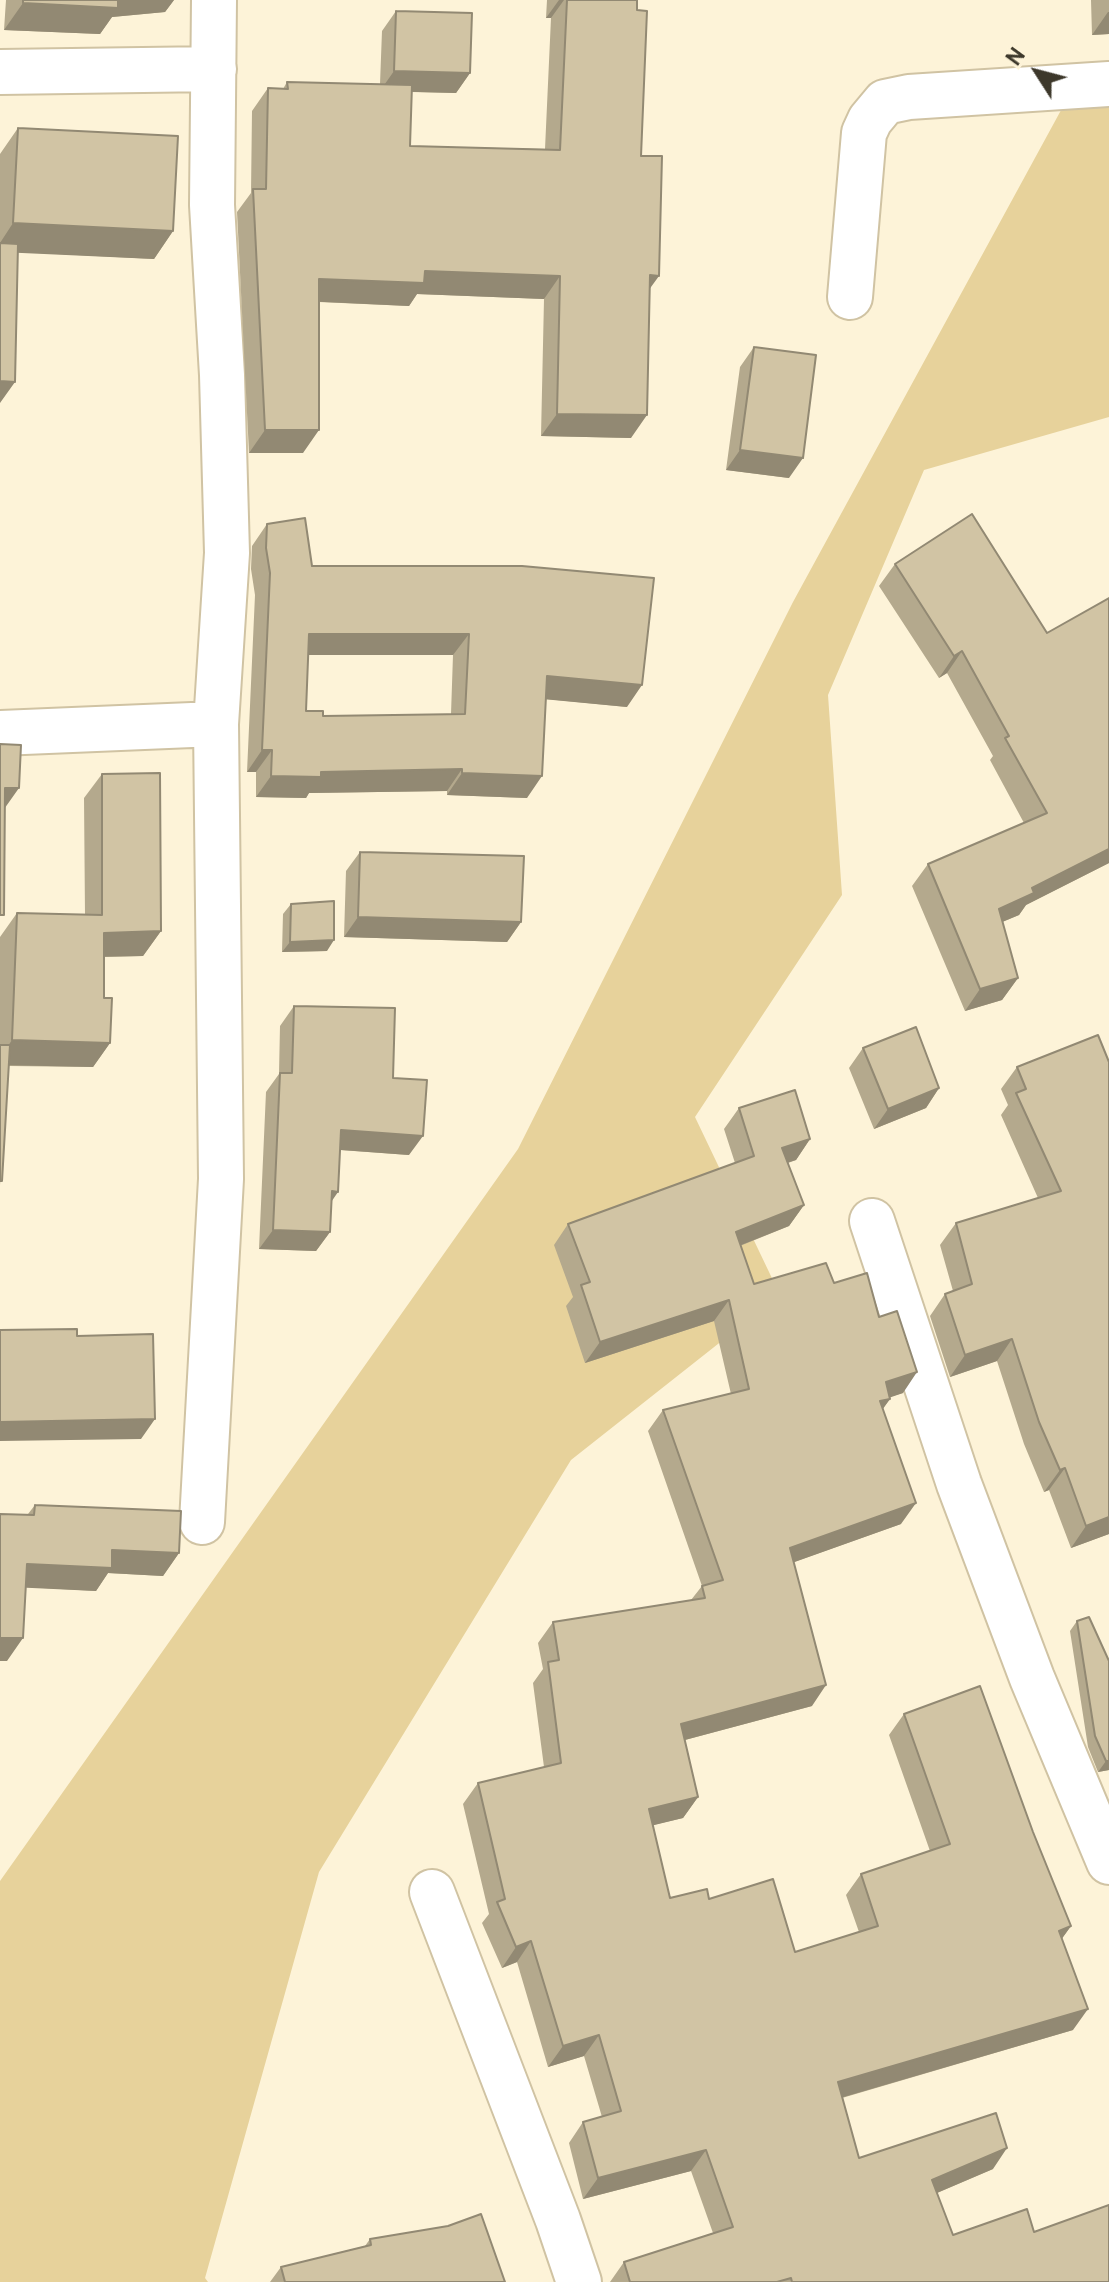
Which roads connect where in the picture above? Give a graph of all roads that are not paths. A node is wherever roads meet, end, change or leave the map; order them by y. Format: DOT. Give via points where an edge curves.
graph roads {
  1 [pos="214,0"];
  2 [pos="214,69"];
  3 [pos="0,72"];
  4 [pos="1109,84"];
  5 [pos="850,297"];
  6 [pos="216,724"];
  7 [pos="0,733"];
  8 [pos="872,1221"];
  9 [pos="202,1522"];
  10 [pos="1109,1862"];
  11 [pos="432,1892"];
  12 [pos="579,2282"];
  1 -- 2 [label="street"];
  2 -- 3 [label="street"];
  2 -- 6 [label="street" via="212,205 227,553"];
  4 -- 5 [label="street" via="885,102 864,133"];
  6 -- 7 [label="street"];
  6 -- 9 [label="street" via="221,1179"];
  8 -- 10 [label="street" via="959,1484"];
  11 -- 12 [label="street"];
}
